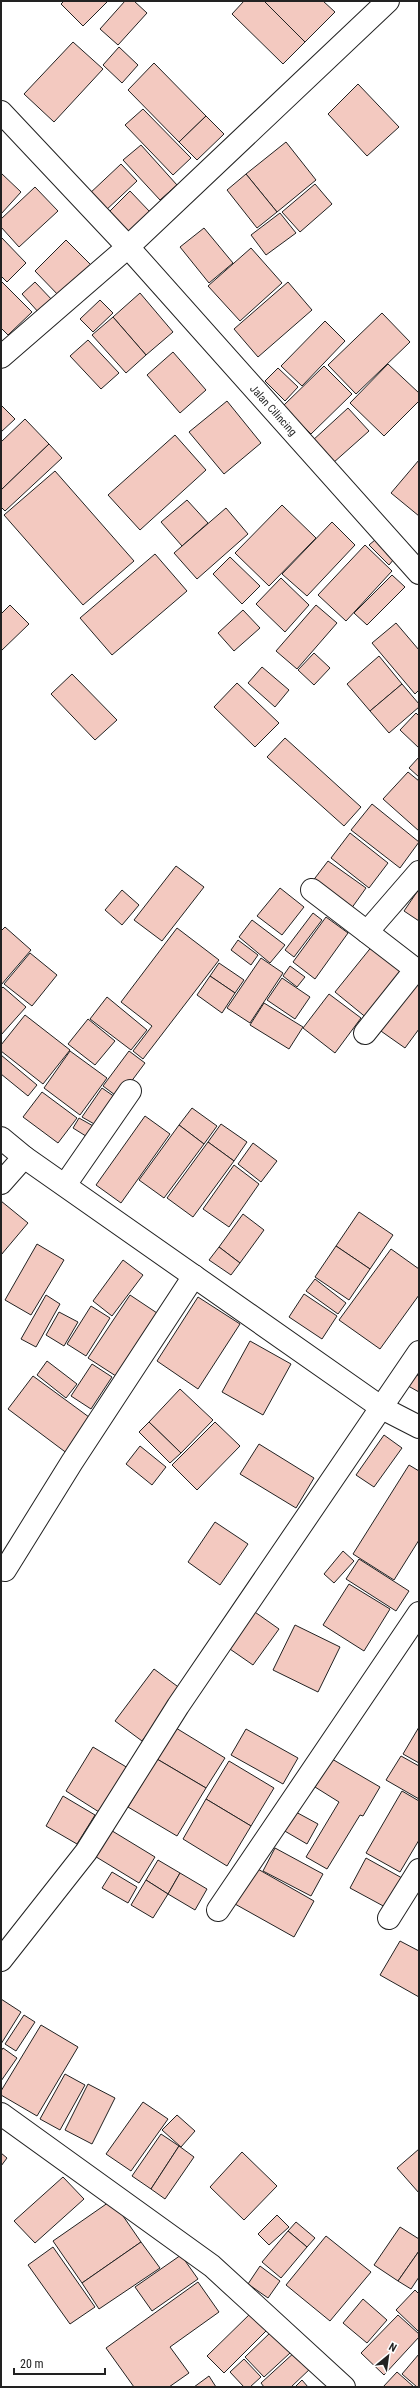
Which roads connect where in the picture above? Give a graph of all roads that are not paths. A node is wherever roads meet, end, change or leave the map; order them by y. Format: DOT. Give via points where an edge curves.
graph roads {
  1 [pos="388,1"];
  2 [pos="1,112"];
  3 [pos="128,248"];
  4 [pos="1,357"];
  5 [pos="419,573"];
  6 [pos="419,872"];
  7 [pos="312,890"];
  8 [pos="367,932"];
  9 [pos="417,971"];
  10 [pos="365,1032"];
  11 [pos="130,1091"];
  12 [pos="1,1138"];
  13 [pos="24,1157"];
  14 [pos="1,1183"];
  15 [pos="65,1185"];
  16 [pos="194,1276"];
  17 [pos="419,1352"];
  18 [pos="382,1408"];
  19 [pos="419,1427"];
  20 [pos="5,1570"];
  21 [pos="419,1613"];
  22 [pos="419,1870"];
  23 [pos="218,1910"];
  24 [pos="389,1918"];
  25 [pos="1,1960"];
  26 [pos="1,2114"];
  27 [pos="344,2387"];
  1 -- 3 [label="street"];
  2 -- 3 [label="street, Jalan Cilincing"];
  3 -- 4 [label="street"];
  3 -- 5 [label="street, Jalan Cilincing"];
  6 -- 8 [label="street"];
  7 -- 8 [label="street"];
  8 -- 9 [label="street"];
  9 -- 10 [label="street"];
  11 -- 15 [label="street"];
  12 -- 13 [label="street"];
  13 -- 14 [label="street"];
  13 -- 15 [label="street"];
  15 -- 16 [label="street"];
  16 -- 18 [label="street"];
  16 -- 20 [label="street" via="72,1462"];
  17 -- 18 [label="street"];
  18 -- 19 [label="street"];
  18 -- 25 [label="street" via="178,1706 86,1852"];
  21 -- 23 [label="street"];
  22 -- 24 [label="street"];
  26 -- 27 [label="street" via="212,2266"];
}
